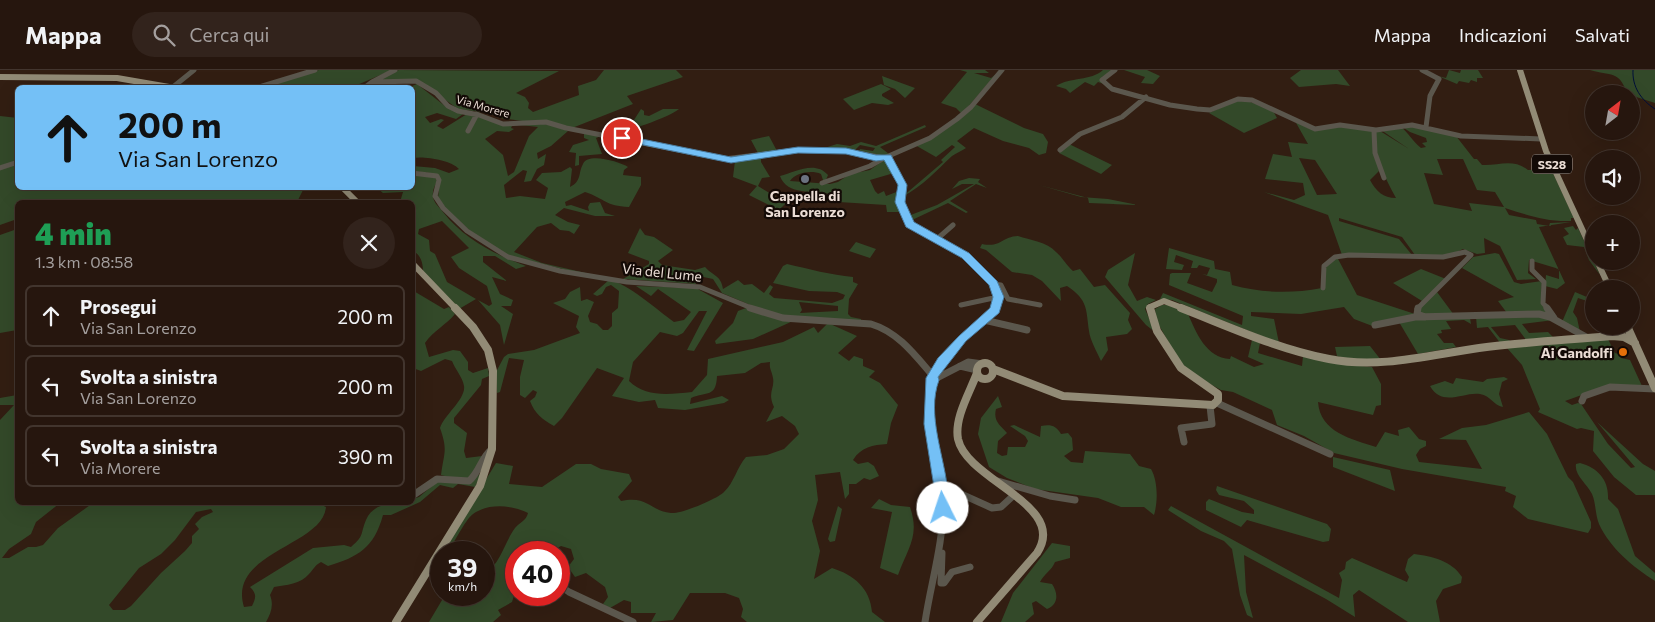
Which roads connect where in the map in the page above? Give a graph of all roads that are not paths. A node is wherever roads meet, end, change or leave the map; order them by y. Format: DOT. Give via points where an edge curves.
graph roads {
  1 [pos="194,70"];
  2 [pos="315,70"];
  3 [pos="395,70"];
  4 [pos="1002,70"];
  5 [pos="1115,70"];
  6 [pos="1422,70"];
  7 [pos="1520,70"];
  8 [pos="0,77"];
  9 [pos="372,82"];
  10 [pos="161,85"];
  11 [pos="176,85"];
  12 [pos="266,85"];
  13 [pos="368,85"];
  14 [pos="1147,97"];
  15 [pos="477,114"];
  16 [pos="1426,127"];
  17 [pos="1374,130"];
  18 [pos="468,131"];
  19 [pos="1541,139"];
  20 [pos="1060,150"];
  21 [pos="886,158"];
  22 [pos="15,163"];
  23 [pos="0,168"];
  24 [pos="415,173"];
  25 [pos="1384,178"];
  26 [pos="822,182"];
  27 [pos="345,190"];
  28 [pos="355,200"];
  29 [pos="953,225"];
  30 [pos="1585,235"];
  31 [pos="937,239"];
  32 [pos="1532,260"];
  33 [pos="415,266"];
  34 [pos="993,284"];
  35 [pos="1323,288"];
  36 [pos="998,297"];
  37 [pos="962,305"];
  38 [pos="1040,305"];
  39 [pos="1425,317"];
  40 [pos="984,320"];
  41 [pos="1556,320"];
  42 [pos="1375,325"];
  43 [pos="1027,330"];
  44 [pos="1608,335"];
  45 [pos="1625,335"];
  46 [pos="1589,339"];
  47 [pos="983,364"];
  48 [pos="959,366"];
  49 [pos="977,372"];
  50 [pos="990,374"];
  51 [pos="934,378"];
  52 [pos="972,388"];
  53 [pos="1655,388"];
  54 [pos="1582,401"];
  55 [pos="1213,405"];
  56 [pos="1184,442"];
  57 [pos="492,449"];
  58 [pos="1330,454"];
  59 [pos="994,480"];
  60 [pos="941,485"];
  61 [pos="415,495"];
  62 [pos="1014,495"];
  63 [pos="1075,500"];
  64 [pos="941,545"];
  65 [pos="970,567"];
  66 [pos="570,592"];
  67 [pos="396,622"];
  68 [pos="633,622"];
  69 [pos="925,622"];
  70 [pos="977,622"];
  1 -- 11 [label="street"];
  2 -- 12 [label="street"];
  3 -- 9 [label="street"];
  4 -- 21 [label="street" via="966,112 932,137"];
  5 -- 14 [label="street" via="1102,79 1109,88"];
  6 -- 16 [label="street" via="1439,79 1430,96"];
  7 -- 19 [label="main road, SS28"];
  8 -- 10 [label="main road" via="117,78"];
  9 -- 13 [label="street"];
  9 -- 15 [label="street, Via Morere" via="416,81 436,93 452,109"];
  14 -- 17 [label="street" via="1170,105 1206,110 1238,100 1250,100 1314,129 1340,125"];
  14 -- 20 [label="street" via="1121,117 1076,136"];
  15 -- 18 [label="street"];
  15 -- 21 [label="street, Via Morere" via="509,124 551,122 566,128 724,159 798,150 846,151"];
  16 -- 17 [label="street" via="1406,124"];
  16 -- 19 [label="street" via="1461,136"];
  17 -- 25 [label="street" via="1375,153"];
  19 -- 30 [label="main road, SS28"];
  21 -- 26 [label="street" via="866,170 847,174 834,182"];
  21 -- 31 [label="street" via="902,185 900,202 908,221 915,229"];
  22 -- 23 [label="street"];
  24 -- 51 [label="street, Via del Lume" via="437,176 435,196 443,208 477,239 508,257 560,271 627,282 700,287 783,318 885,328 905,344"];
  27 -- 28 [label="main road"];
  29 -- 31 [label="street"];
  31 -- 34 [label="street" via="966,256"];
  32 -- 41 [label="street" via="1532,270 1544,282 1543,304"];
  33 -- 57 [label="main road" via="473,328 488,350 494,370"];
  34 -- 36 [label="street"];
  34 -- 38 [label="street" via="1001,286 1008,299"];
  35 -- 39 [label="street" via="1324,266 1335,257 1442,257 1464,250 1468,252 1472,255 1469,259 1416,310"];
  36 -- 37 [label="street"];
  36 -- 40 [label="street" via="995,310"];
  39 -- 41 [label="street" via="1539,314"];
  39 -- 42 [label="street"];
  40 -- 43 [label="street"];
  40 -- 51 [label="street" via="946,356"];
  41 -- 46 [label="street"];
  44 -- 46 [label="main road"];
  45 -- 53 [label="main road" via="1634,343"];
  46 -- 55 [label="main road" via="1480,348 1393,362 1356,362 1274,345 1172,303 1153,304 1149,309 1150,316 1175,362 1183,371 1215,390 1219,398"];
  47 -- 48 [label="street" via="972,361"];
  47 -- 49 [label="main road" via="978,366"];
  47 -- 50 [label="main road"];
  48 -- 49 [label="street" via="967,366"];
  48 -- 51 [label="street"];
  49 -- 50 [label="main road"];
  49 -- 52 [label="main road"];
  50 -- 52 [label="main road"];
  50 -- 55 [label="main road" via="1007,376 1068,396"];
  51 -- 60 [label="street" via="930,390 930,424"];
  52 -- 59 [label="main road" via="959,426 958,442 966,457"];
  53 -- 54 [label="street" via="1610,387 1584,396"];
  55 -- 56 [label="street" via="1212,424 1182,428"];
  55 -- 58 [label="street" via="1293,435"];
  57 -- 61 [label="street" via="486,452 477,474 469,482 438,479"];
  57 -- 67 [label="main road" via="480,486"];
  59 -- 62 [label="main road"];
  59 -- 63 [label="street"];
  60 -- 62 [label="street" via="992,508 1000,507"];
  60 -- 64 [label="street"];
  62 -- 70 [label="main road" via="1038,516 1044,532 1043,543"];
  64 -- 65 [label="street" via="941,583 944,584 952,572"];
  64 -- 69 [label="street"];
  66 -- 68 [label="street"];
}
